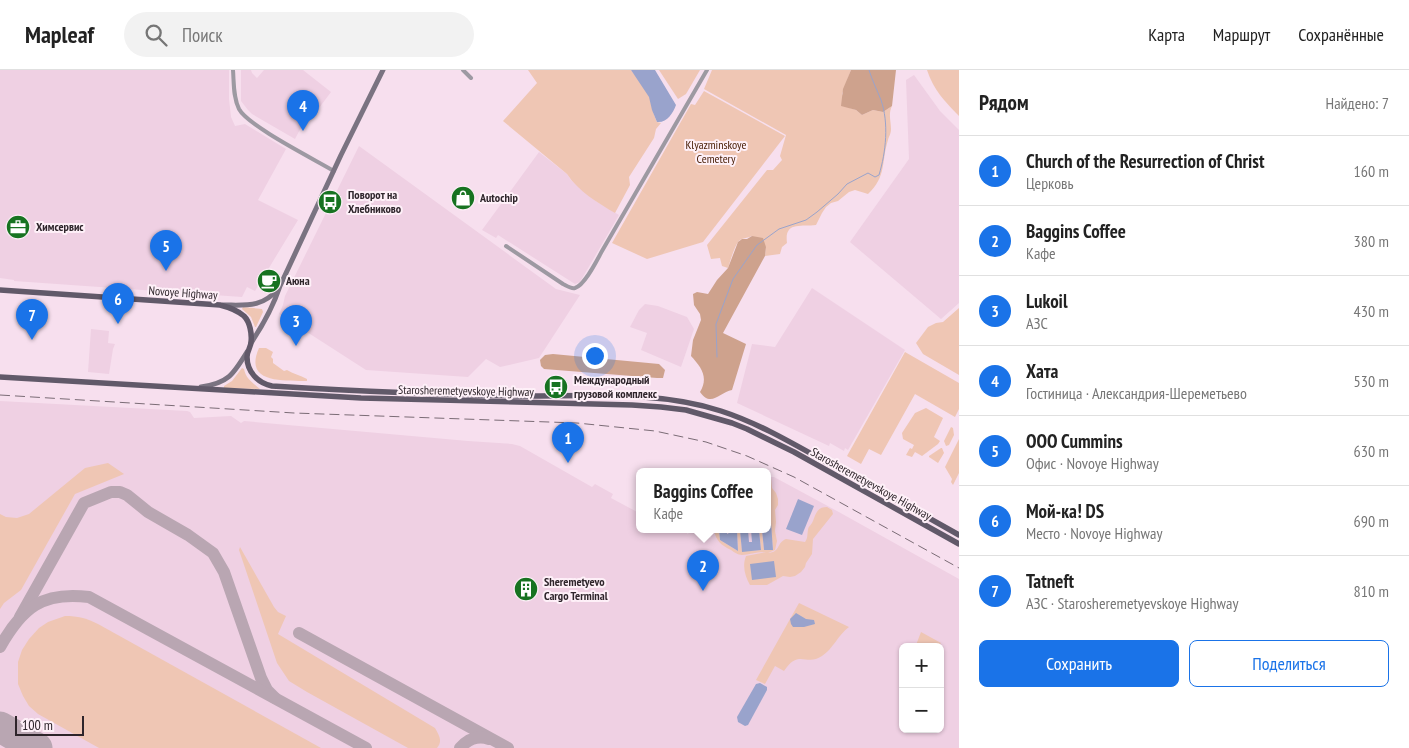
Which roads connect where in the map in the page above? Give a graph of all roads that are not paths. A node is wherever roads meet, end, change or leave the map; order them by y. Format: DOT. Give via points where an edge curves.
graph roads {
  1 [pos="233,70"];
  2 [pos="383,70"];
  3 [pos="463,70"];
  4 [pos="707,70"];
  5 [pos="471,78"];
  6 [pos="334,171"];
  7 [pos="506,246"];
  8 [pos="280,286"];
  9 [pos="0,290"];
  10 [pos="220,305"];
  11 [pos="251,343"];
  12 [pos="248,350"];
  13 [pos="0,377"];
  14 [pos="190,389"];
  15 [pos="959,535"];
  16 [pos="959,544"];
  1 -- 6 [label="street" via="234,93 244,116"];
  2 -- 6 [label="main road"];
  3 -- 5 [label="street"];
  4 -- 7 [label="street" via="584,281 570,288"];
  6 -- 8 [label="main road"];
  8 -- 10 [label="main road" via="262,302"];
  8 -- 11 [label="main road" via="276,300"];
  9 -- 10 [label="main road, Novoye Highway"];
  10 -- 11 [label="main road, Novoye Highway" via="244,316 250,327"];
  11 -- 12 [label="main road"];
  12 -- 14 [label="main road" via="227,379"];
  12 -- 15 [label="main road, Starosheremetyevskoye Highway" via="248,363 253,375 272,386 379,392 653,397 719,410 762,428"];
  13 -- 14 [label="main road, Starosheremetyevskoye Highway"];
  14 -- 16 [label="main road, Starosheremetyevskoye Highway" via="361,398 661,406 686,410 748,429"];
}
